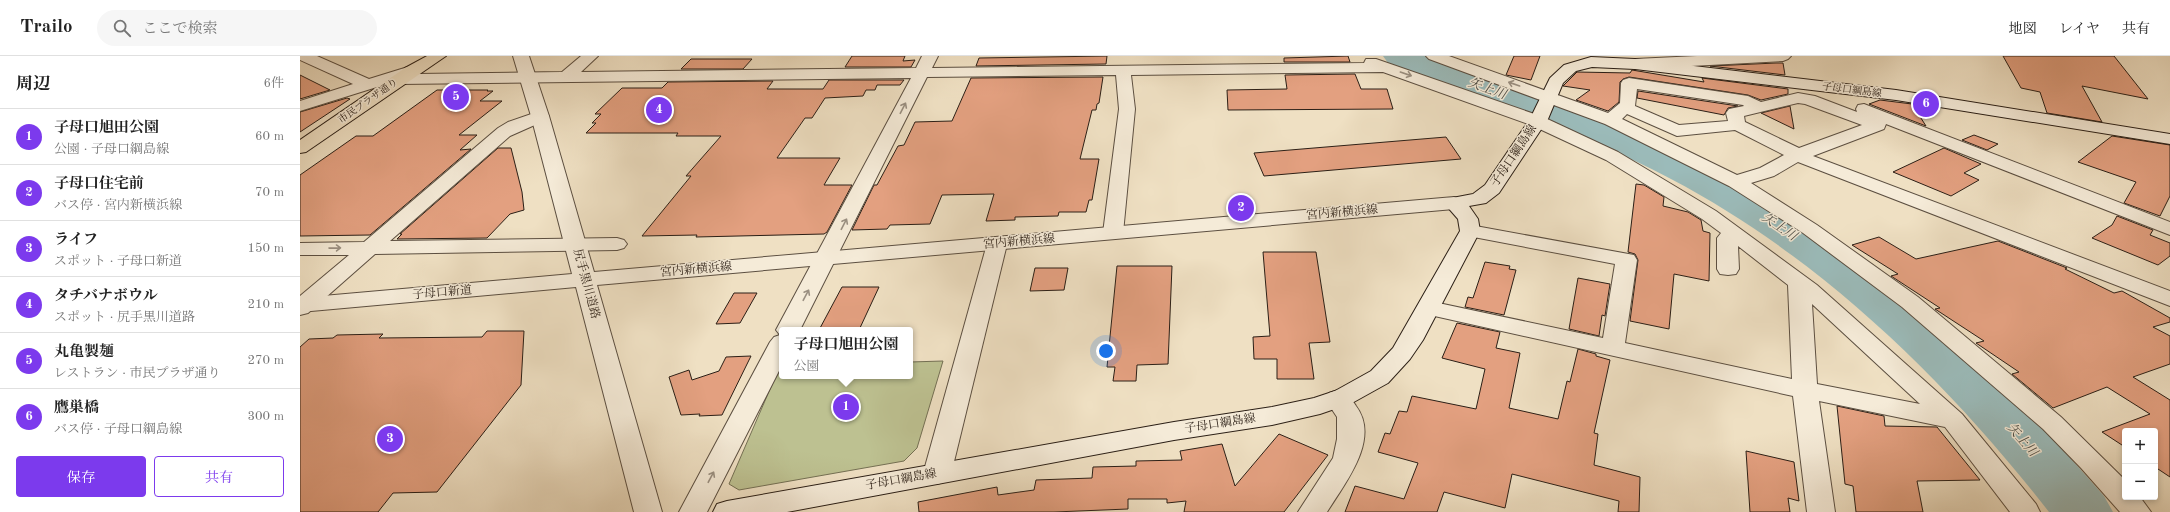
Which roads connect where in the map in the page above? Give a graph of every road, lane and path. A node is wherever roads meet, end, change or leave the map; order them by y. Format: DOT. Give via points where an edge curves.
graph roads {
  1 [pos="304,56"];
  2 [pos="438,56"];
  3 [pos="521,56"];
  4 [pos="590,56"];
  5 [pos="1356,56"];
  6 [pos="1434,56"];
  7 [pos="1783,56"];
  8 [pos="1745,57"];
  9 [pos="1616,62"];
  10 [pos="926,64"];
  11 [pos="1635,64"];
  12 [pos="1386,67"];
  13 [pos="1123,70"];
  14 [pos="405,75"];
  15 [pos="528,76"];
  16 [pos="568,76"];
  17 [pos="1747,77"];
  18 [pos="1628,83"];
  19 [pos="367,84"];
  20 [pos="1816,85"];
  21 [pos="1550,97"];
  22 [pos="300,106"];
  23 [pos="1759,108"];
  24 [pos="1618,114"];
  25 [pos="540,116"];
  26 [pos="1538,120"];
  27 [pos="1737,125"];
  28 [pos="2170,139"];
  29 [pos="300,148"];
  30 [pos="1798,156"];
  31 [pos="1736,182"];
  32 [pos="1454,203"];
  33 [pos="2170,229"];
  34 [pos="1470,231"];
  35 [pos="1113,234"];
  36 [pos="1737,236"];
  37 [pos="617,244"];
  38 [pos="997,244"];
  39 [pos="575,245"];
  40 [pos="370,248"];
  41 [pos="300,249"];
  42 [pos="826,259"];
  43 [pos="1728,269"];
  44 [pos="584,280"];
  45 [pos="1799,282"];
  46 [pos="2170,299"];
  47 [pos="301,306"];
  48 [pos="1428,308"];
  49 [pos="790,327"];
  50 [pos="1613,347"];
  51 [pos="779,348"];
  52 [pos="1805,390"];
  53 [pos="1338,399"];
  54 [pos="1953,420"];
  55 [pos="937,474"];
  56 [pos="648,512"];
  57 [pos="693,512"];
  58 [pos="727,512"];
  59 [pos="1312,512"];
  60 [pos="1821,512"];
  61 [pos="2026,512"];
  62 [pos="2137,512"];
  1 -- 19 [label="street"];
  2 -- 14 [label="main road, 市民プラザ通り"];
  3 -- 15 [label="street, 尻手黒川道路"];
  4 -- 16 [label="street"];
  5 -- 12 [label="street"];
  21 -- 6 [label="street, one-way"];
  7 -- 8 [label="street"];
  8 -- 11 [label="street"];
  8 -- 17 [label="street"];
  9 -- 11 [label="street, 子母口綱島線"];
  9 -- 18 [label="street"];
  9 -- 21 [label="street, 子母口綱島線" via="1591,62 1570,68 1556,81"];
  10 -- 13 [label="street"];
  10 -- 16 [label="street"];
  42 -- 10 [label="street, one-way"];
  11 -- 17 [label="street, 子母口綱島線"];
  12 -- 13 [label="street"];
  12 -- 26 [label="street, one-way"];
  13 -- 35 [label="street" via="1127,109"];
  14 -- 15 [label="street"];
  14 -- 19 [label="street"];
  14 -- 29 [label="main road, 市民プラザ通り"];
  15 -- 16 [label="street"];
  15 -- 25 [label="street, 尻手黒川道路"];
  17 -- 20 [label="street, 子母口綱島線"];
  18 -- 23 [label="street" via="1748,101"];
  18 -- 24 [label="street" via="1628,104"];
  19 -- 22 [label="street"];
  20 -- 28 [label="street, 子母口綱島線" via="1984,108"];
  20 -- 33 [label="street" via="1830,96"];
  21 -- 24 [label="street"];
  21 -- 26 [label="street, 子母口綱島線"];
  23 -- 27 [label="street" via="1735,113"];
  23 -- 30 [label="street" via="1798,98 1823,104 1878,125"];
  24 -- 27 [label="street" via="1636,111 1677,131"];
  24 -- 31 [label="street"];
  25 -- 39 [label="street, 尻手黒川道路"];
  25 -- 40 [label="street" via="504,132"];
  26 -- 32 [label="street, 子母口綱島線" via="1492,189 1479,199"];
  26 -- 36 [label="street" via="1612,156"];
  27 -- 30 [label="street"];
  30 -- 31 [label="street" via="1767,172"];
  30 -- 46 [label="street" via="1906,200"];
  31 -- 62 [label="street" via="1810,229 1910,302 2052,422"];
  32 -- 34 [label="street" via="1468,217"];
  32 -- 35 [label="street, 宮内新横浜線"];
  34 -- 48 [label="street, 子母口綱島線"];
  34 -- 50 [label="street" via="1626,260"];
  35 -- 38 [label="street, 宮内新横浜線"];
  36 -- 43 [label="street" via="1727,238"];
  36 -- 45 [label="street"];
  37 -- 39 [label="street"];
  38 -- 42 [label="street, 宮内新横浜線"];
  38 -- 55 [label="street"];
  39 -- 40 [label="street"];
  39 -- 44 [label="street, 尻手黒川道路"];
  41 -- 40 [label="street, one-way"];
  40 -- 47 [label="street"];
  42 -- 44 [label="street, 宮内新横浜線"];
  49 -- 42 [label="street, one-way"];
  44 -- 47 [label="street, 子母口新道"];
  44 -- 56 [label="street, 尻手黒川道路"];
  45 -- 52 [label="street"];
  45 -- 54 [label="street"];
  48 -- 50 [label="street"];
  48 -- 53 [label="street, 子母口綱島線" via="1400,357 1366,386"];
  50 -- 52 [label="street"];
  57 -- 51 [label="street, one-way"];
  52 -- 54 [label="street"];
  52 -- 60 [label="street"];
  53 -- 55 [label="street, 子母口綱島線" via="1279,415 1178,430"];
  53 -- 59 [label="street" via="1350,416 1350,439 1346,460"];
  54 -- 61 [label="street"];
  55 -- 58 [label="street, 子母口綱島線"];
}
